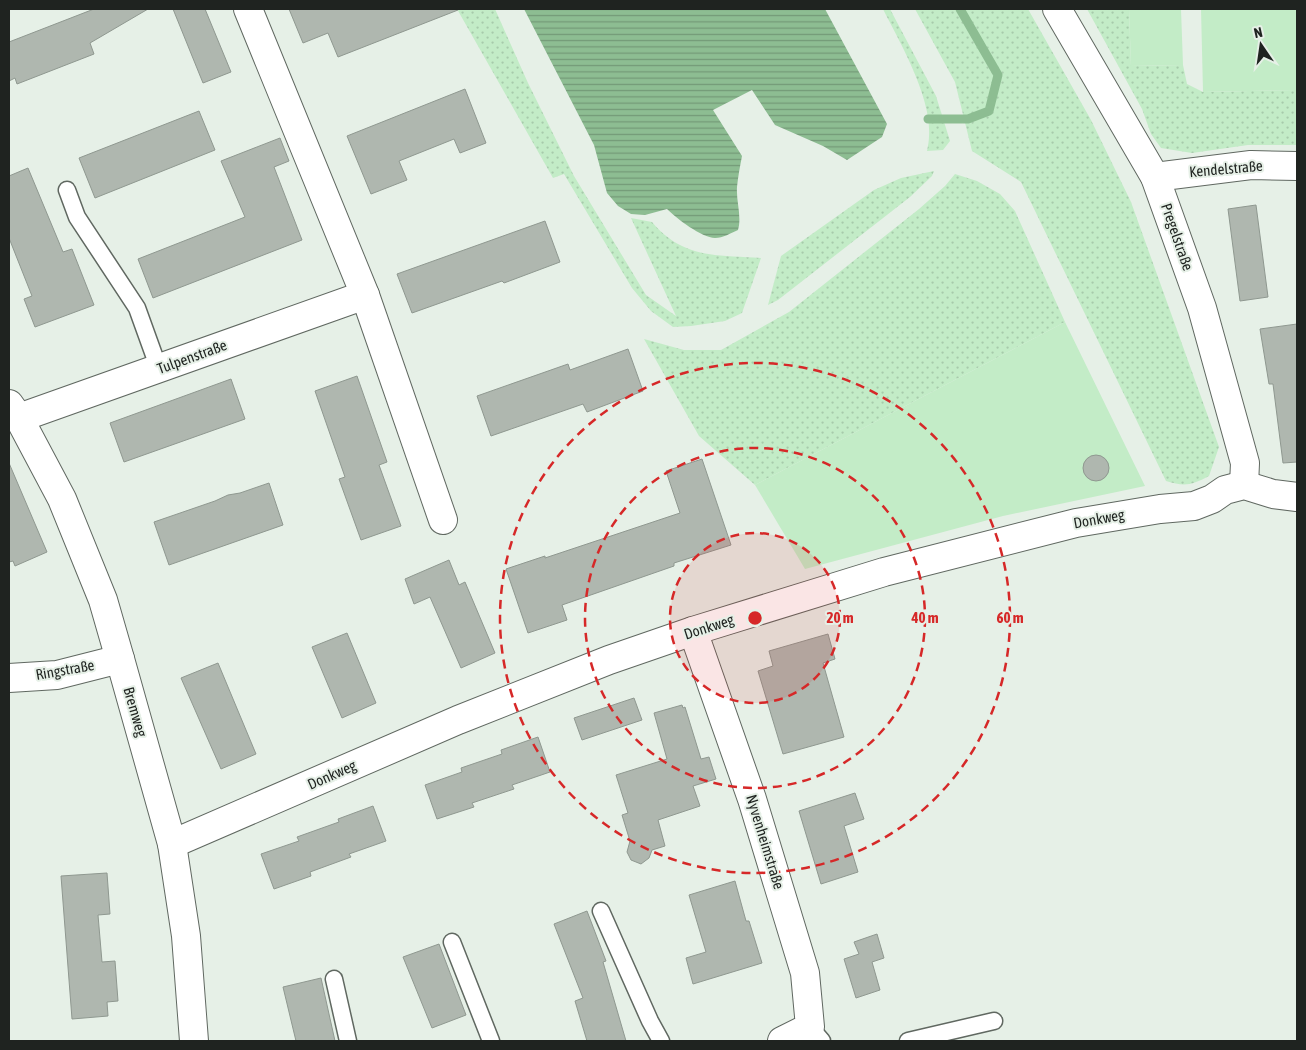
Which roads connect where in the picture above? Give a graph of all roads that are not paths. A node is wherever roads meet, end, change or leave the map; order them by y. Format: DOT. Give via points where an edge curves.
graph roads {
  1 [pos="248,9"];
  2 [pos="1057,9"];
  3 [pos="1297,166"];
  4 [pos="1155,177"];
  5 [pos="67,190"];
  6 [pos="365,295"];
  7 [pos="158,369"];
  8 [pos="14,411"];
  9 [pos="1244,486"];
  10 [pos="1297,497"];
  11 [pos="443,520"];
  12 [pos="694,631"];
  13 [pos="120,659"];
  14 [pos="9,678"];
  15 [pos="172,844"];
  16 [pos="601,911"];
  17 [pos="452,942"];
  18 [pos="334,979"];
  19 [pos="994,1022"];
  20 [pos="816,1034"];
  21 [pos="194,1041"];
  22 [pos="348,1041"];
  23 [pos="491,1041"];
  24 [pos="661,1041"];
  25 [pos="782,1041"];
  26 [pos="908,1041"];
  1 -- 6 [label="street"];
  2 -- 4 [label="street, Pregelstraße"];
  3 -- 4 [label="street, Kendelstraße" via="1251,165"];
  4 -- 9 [label="street, Pregelstraße" via="1202,308 1245,464"];
  5 -- 7 [label="lane" via="77,217 137,308"];
  6 -- 7 [label="street, Tulpenstraße"];
  6 -- 11 [label="street"];
  7 -- 8 [label="street, Tulpenstraße"];
  8 -- 13 [label="street, Bremweg" via="62,499 103,600"];
  9 -- 10 [label="street"];
  9 -- 12 [label="street, Donkweg" via="1225,490 1194,506 1076,523 894,570"];
  12 -- 15 [label="street, Donkweg" via="608,660 458,720"];
  12 -- 20 [label="street, Nyvenheimstraße" via="752,799 805,973"];
  13 -- 14 [label="street, Ringstraße" via="57,675"];
  13 -- 15 [label="street, Bremweg"];
  15 -- 21 [label="street, Bremweg" via="186,936"];
  16 -- 24 [label="lane"];
  17 -- 23 [label="lane"];
  18 -- 22 [label="lane"];
  19 -- 26 [label="lane"];
  20 -- 25 [label="street, Nyvenheimstraße"];
}
